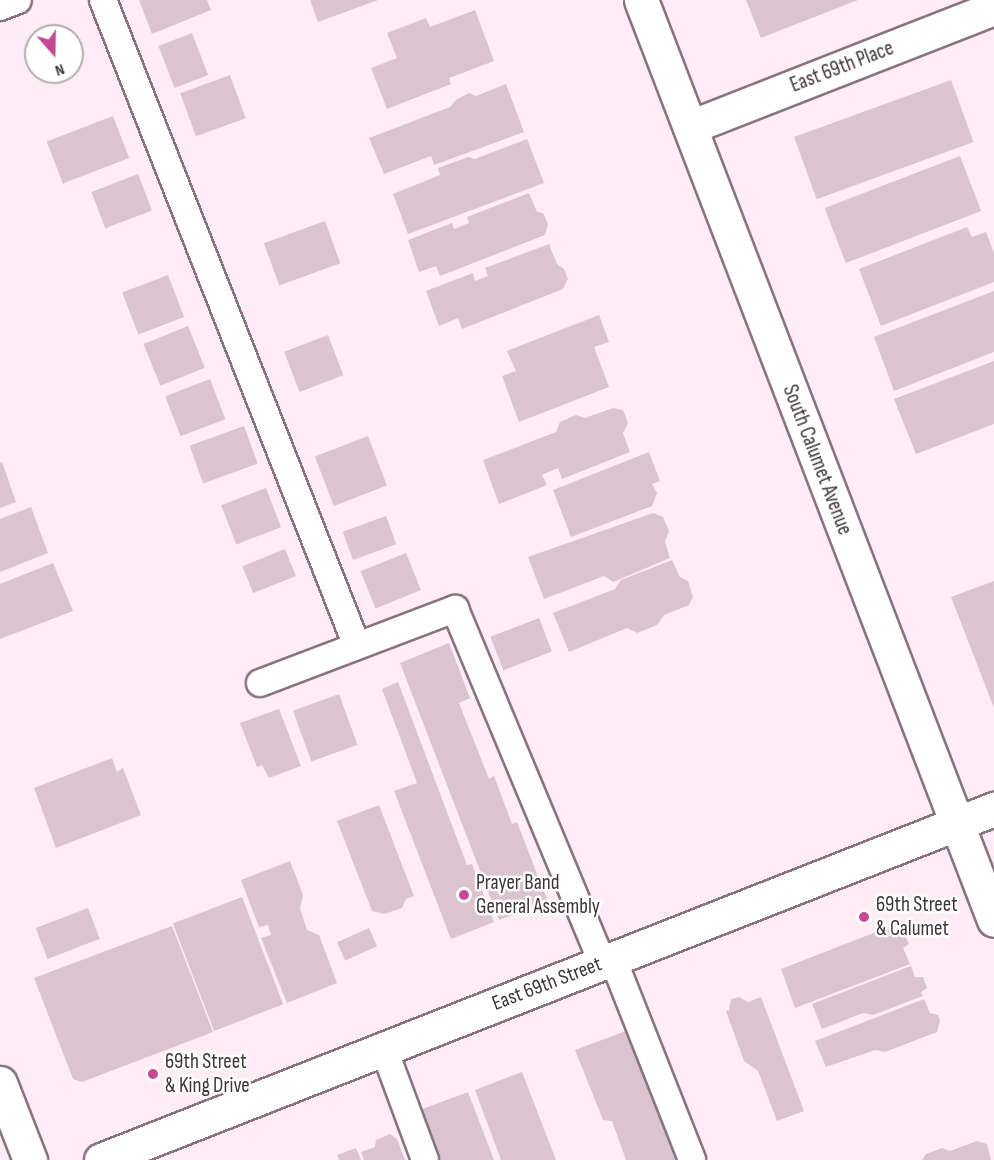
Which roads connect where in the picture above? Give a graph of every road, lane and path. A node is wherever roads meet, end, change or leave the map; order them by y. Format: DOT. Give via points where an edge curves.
graph roads {
  1 [pos="18,0"];
  2 [pos="103,0"];
  3 [pos="641,0"];
  4 [pos="0,7"];
  5 [pos="994,8"];
  6 [pos="690,127"];
  7 [pos="357,646"];
  8 [pos="260,683"];
  9 [pos="994,809"];
  10 [pos="957,824"];
  11 [pos="994,920"];
  12 [pos="607,961"];
  13 [pos="384,1049"];
  14 [pos="0,1083"];
  15 [pos="30,1160"];
  16 [pos="101,1160"];
  17 [pos="424,1160"];
  18 [pos="692,1160"];
  1 -- 4 [label="lane"];
  2 -- 7 [label="lane"];
  3 -- 6 [label="street, South Calumet Avenue"];
  5 -- 6 [label="street, East 69th Place"];
  6 -- 10 [label="street, South Calumet Avenue"];
  7 -- 8 [label="lane"];
  7 -- 12 [label="lane" via="455,609"];
  9 -- 10 [label="street, East 69th Street"];
  10 -- 11 [label="street, South Calumet Avenue"];
  10 -- 12 [label="street, East 69th Street"];
  12 -- 13 [label="street, East 69th Street"];
  12 -- 18 [label="lane"];
  13 -- 16 [label="street, East 69th Street"];
  13 -- 17 [label="lane"];
  14 -- 15 [label="street"];
}
